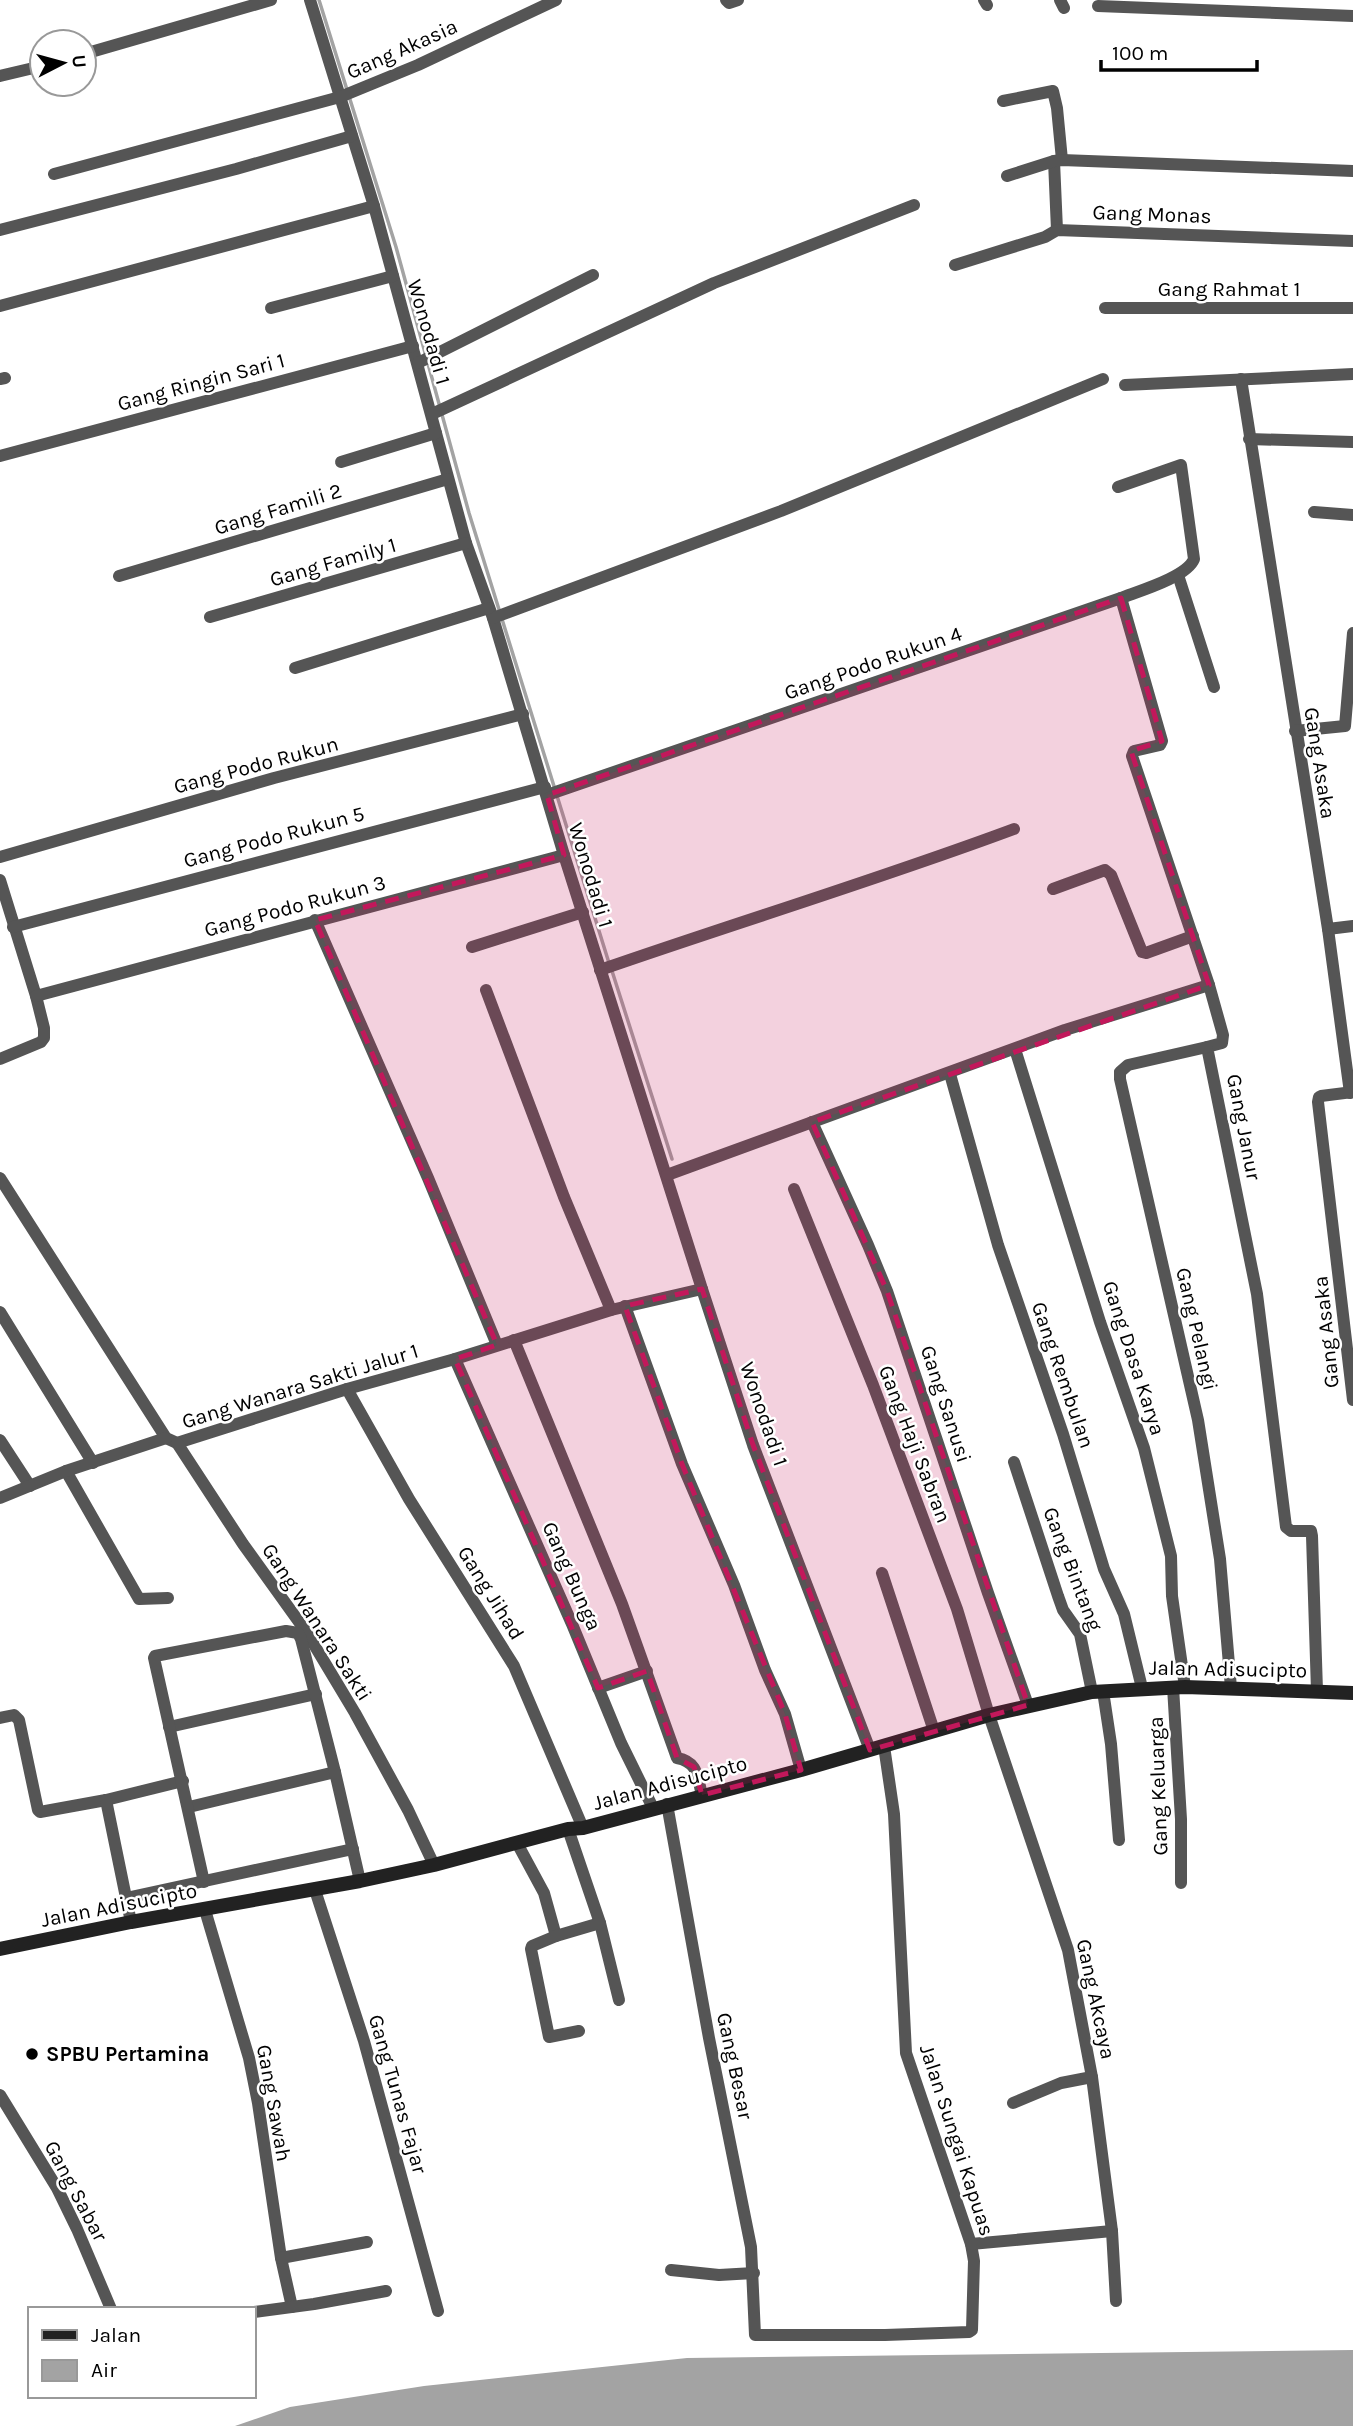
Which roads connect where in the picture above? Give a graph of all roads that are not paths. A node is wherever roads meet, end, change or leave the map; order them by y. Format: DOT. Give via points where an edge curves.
graph roads {
  1 [pos="271,0"];
  2 [pos="310,0"];
  3 [pos="556,0"];
  4 [pos="726,0"];
  5 [pos="738,0"];
  6 [pos="1098,6"];
  7 [pos="1353,16"];
  8 [pos="98,50"];
  9 [pos="28,69"];
  10 [pos="0,76"];
  11 [pos="341,97"];
  12 [pos="1003,101"];
  13 [pos="352,136"];
  14 [pos="1058,161"];
  15 [pos="1353,171"];
  16 [pos="54,174"];
  17 [pos="1007,176"];
  18 [pos="914,205"];
  19 [pos="374,206"];
  20 [pos="0,230"];
  21 [pos="1057,230"];
  22 [pos="1353,242"];
  23 [pos="955,265"];
  24 [pos="593,275"];
  25 [pos="393,276"];
  26 [pos="0,306"];
  27 [pos="271,308"];
  28 [pos="1105,308"];
  29 [pos="1353,309"];
  30 [pos="413,346"];
  31 [pos="423,360"];
  32 [pos="1353,374"];
  33 [pos="1103,379"];
  34 [pos="1241,379"];
  35 [pos="1125,386"];
  36 [pos="432,414"];
  37 [pos="436,433"];
  38 [pos="1249,439"];
  39 [pos="1353,442"];
  40 [pos="0,456"];
  41 [pos="341,462"];
  42 [pos="448,479"];
  43 [pos="1118,487"];
  44 [pos="1314,512"];
  45 [pos="1353,515"];
  46 [pos="466,543"];
  47 [pos="1178,575"];
  48 [pos="119,576"];
  49 [pos="1121,598"];
  50 [pos="492,614"];
  51 [pos="210,617"];
  52 [pos="1353,633"];
  53 [pos="295,667"];
  54 [pos="1214,687"];
  55 [pos="523,714"];
  56 [pos="1295,731"];
  57 [pos="547,792"];
  58 [pos="1014,829"];
  59 [pos="564,855"];
  60 [pos="0,857"];
  61 [pos="0,880"];
  62 [pos="1053,889"];
  63 [pos="583,912"];
  64 [pos="315,920"];
  65 [pos="1353,926"];
  66 [pos="13,927"];
  67 [pos="1328,929"];
  68 [pos="1192,936"];
  69 [pos="471,947"];
  70 [pos="601,970"];
  71 [pos="1209,985"];
  72 [pos="486,990"];
  73 [pos="36,996"];
  74 [pos="1208,1046"];
  75 [pos="1015,1049"];
  76 [pos="0,1059"];
  77 [pos="950,1074"];
  78 [pos="1351,1092"];
  79 [pos="812,1122"];
  80 [pos="667,1175"];
  81 [pos="0,1178"];
  82 [pos="794,1189"];
  83 [pos="702,1289"];
  84 [pos="625,1306"];
  85 [pos="611,1310"];
  86 [pos="0,1312"];
  87 [pos="514,1340"];
  88 [pos="496,1345"];
  89 [pos="455,1359"];
  90 [pos="347,1389"];
  91 [pos="1353,1400"];
  92 [pos="0,1440"];
  93 [pos="172,1441"];
  94 [pos="1014,1462"];
  95 [pos="93,1463"];
  96 [pos="66,1471"];
  97 [pos="30,1486"];
  98 [pos="0,1498"];
  99 [pos="882,1573"];
  100 [pos="167,1598"];
  101 [pos="647,1671"];
  102 [pos="1179,1687"];
  103 [pos="598,1688"];
  104 [pos="1142,1688"];
  105 [pos="1231,1688"];
  106 [pos="1317,1691"];
  107 [pos="1097,1692"];
  108 [pos="1353,1693"];
  109 [pos="317,1694"];
  110 [pos="1028,1705"];
  111 [pos="989,1715"];
  112 [pos="0,1718"];
  113 [pos="169,1727"];
  114 [pos="934,1731"];
  115 [pos="877,1748"];
  116 [pos="801,1770"];
  117 [pos="335,1772"];
  118 [pos="183,1781"];
  119 [pos="702,1795"];
  120 [pos="106,1800"];
  121 [pos="660,1806"];
  122 [pos="189,1807"];
  123 [pos="583,1828"];
  124 [pos="568,1829"];
  125 [pos="1119,1840"];
  126 [pos="517,1843"];
  127 [pos="353,1849"];
  128 [pos="434,1865"];
  129 [pos="360,1881"];
  130 [pos="205,1882"];
  131 [pos="1181,1883"];
  132 [pos="315,1890"];
  133 [pos="126,1898"];
  134 [pos="205,1910"];
  135 [pos="131,1922"];
  136 [pos="600,1923"];
  137 [pos="556,1936"];
  138 [pos="0,1949"];
  139 [pos="620,2000"];
  140 [pos="579,2031"];
  141 [pos="1093,2077"];
  142 [pos="0,2095"];
  143 [pos="1013,2103"];
  144 [pos="1112,2231"];
  145 [pos="366,2242"];
  146 [pos="971,2244"];
  147 [pos="281,2258"];
  148 [pos="671,2270"];
  149 [pos="754,2273"];
  150 [pos="386,2291"];
  151 [pos="1116,2301"];
  152 [pos="110,2307"];
  153 [pos="292,2307"];
  154 [pos="438,2311"];
  155 [pos="256,2312"];
  156 [pos="756,2336"];
  1 -- 8 [label="street"];
  2 -- 11 [label="street, Wonodadi 1"];
  3 -- 11 [label="street, Gang Akasia"];
  4 -- 5 [label="street"];
  6 -- 7 [label="street"];
  9 -- 10 [label="street"];
  11 -- 13 [label="street, Wonodadi 1"];
  11 -- 16 [label="street, Gang Akasia"];
  12 -- 14 [label="street" via="1053,91"];
  13 -- 19 [label="street, Wonodadi 1"];
  13 -- 20 [label="street"];
  14 -- 15 [label="street"];
  14 -- 17 [label="street"];
  14 -- 21 [label="street"];
  18 -- 36 [label="street" via="714,283"];
  19 -- 25 [label="street, Wonodadi 1"];
  19 -- 26 [label="street"];
  21 -- 22 [label="street, Gang Monas"];
  21 -- 23 [label="street, Gang Monas"];
  24 -- 31 [label="street"];
  25 -- 27 [label="street"];
  25 -- 30 [label="street, Wonodadi 1"];
  28 -- 29 [label="street, Gang Rahmat 1"];
  30 -- 31 [label="street, Wonodadi 1"];
  30 -- 40 [label="street, Gang Ringin Sari 1"];
  31 -- 36 [label="street, Wonodadi 1"];
  32 -- 34 [label="street"];
  33 -- 50 [label="street" via="780,511 523,607"];
  34 -- 35 [label="street"];
  34 -- 38 [label="street, Gang Asaka"];
  36 -- 37 [label="street, Wonodadi 1"];
  37 -- 41 [label="street"];
  37 -- 42 [label="street, Wonodadi 1"];
  38 -- 39 [label="street"];
  38 -- 56 [label="street, Gang Asaka"];
  42 -- 46 [label="street, Wonodadi 1"];
  42 -- 48 [label="street, Gang Famili 2"];
  43 -- 47 [label="street" via="1181,465 1194,559"];
  44 -- 45 [label="street"];
  46 -- 50 [label="street, Wonodadi 1"];
  46 -- 51 [label="street, Gang Family 1"];
  47 -- 49 [label="street, Gang Podo Rukun 4"];
  47 -- 54 [label="street"];
  49 -- 57 [label="street, Gang Podo Rukun 4"];
  49 -- 68 [label="street" via="1162,741 1134,751 1132,756"];
  50 -- 53 [label="street"];
  50 -- 55 [label="street, Wonodadi 1"];
  52 -- 56 [label="street" via="1345,726"];
  55 -- 57 [label="street, Wonodadi 1"];
  55 -- 60 [label="street, Gang Podo Rukun" via="274,778"];
  56 -- 67 [label="street, Gang Asaka"];
  57 -- 59 [label="street, Wonodadi 1"];
  57 -- 66 [label="street, Gang Podo Rukun 5"];
  58 -- 70 [label="street" via="908,869"];
  59 -- 63 [label="street, Wonodadi 1"];
  59 -- 64 [label="street, Gang Podo Rukun 3"];
  61 -- 66 [label="street"];
  62 -- 68 [label="street" via="1105,870 1142,952"];
  63 -- 69 [label="street"];
  63 -- 70 [label="street, Wonodadi 1"];
  64 -- 73 [label="street, Gang Podo Rukun 3"];
  64 -- 88 [label="street"];
  65 -- 67 [label="street"];
  66 -- 73 [label="street"];
  67 -- 78 [label="street, Gang Asaka"];
  68 -- 71 [label="street"];
  70 -- 80 [label="street, Wonodadi 1"];
  71 -- 74 [label="street" via="1223,1035 1222,1043"];
  71 -- 75 [label="street"];
  72 -- 85 [label="street"];
  73 -- 76 [label="street" via="44,1038"];
  74 -- 105 [label="street, Gang Pelangi" via="1128,1065 1120,1079 1198,1420 1220,1559"];
  74 -- 106 [label="street, Gang Janur" via="1257,1294 1286,1527 1311,1531 1312,1536"];
  75 -- 77 [label="street"];
  75 -- 102 [label="street, Gang Dasa Karya" via="1144,1448 1171,1556"];
  77 -- 79 [label="street"];
  77 -- 104 [label="street, Gang Rembulan" via="998,1245 1104,1569 1124,1614"];
  78 -- 91 [label="street, Gang Asaka" via="1321,1096 1318,1102"];
  79 -- 80 [label="street"];
  79 -- 110 [label="street, Gang Sanusi" via="891,1303"];
  80 -- 83 [label="street, Wonodadi 1"];
  81 -- 93 [label="street, Gang Wanara Sakti Jalur 1"];
  82 -- 111 [label="street, Gang Haji Sabran" via="957,1609"];
  83 -- 84 [label="street, Gang Wanara Sakti Jalur 1"];
  83 -- 115 [label="street, Wonodadi 1" via="753,1446"];
  84 -- 85 [label="street, Gang Wanara Sakti Jalur 1"];
  84 -- 116 [label="street" via="682,1464 785,1714"];
  85 -- 87 [label="street, Gang Wanara Sakti Jalur 1"];
  86 -- 95 [label="street"];
  87 -- 88 [label="street, Gang Wanara Sakti Jalur 1"];
  87 -- 101 [label="street"];
  88 -- 89 [label="street, Gang Wanara Sakti Jalur 1"];
  89 -- 90 [label="street, Gang Wanara Sakti Jalur 1"];
  89 -- 103 [label="street, Gang Bunga"];
  90 -- 93 [label="street, Gang Wanara Sakti Jalur 1"];
  90 -- 123 [label="street, Gang Jihad" via="408,1499 514,1667"];
  92 -- 97 [label="street"];
  93 -- 95 [label="street"];
  93 -- 128 [label="street, Gang Wanara Sakti" via="307,1633 355,1713"];
  94 -- 107 [label="street, Gang Bintang" via="1063,1610 1080,1634"];
  95 -- 96 [label="street"];
  96 -- 97 [label="street"];
  96 -- 100 [label="street" via="139,1600"];
  97 -- 98 [label="street"];
  99 -- 114 [label="street"];
  101 -- 103 [label="street"];
  101 -- 119 [label="street" via="677,1758 694,1767"];
  102 -- 104 [label="main road, Jalan Adisucipto"];
  102 -- 105 [label="main road, Jalan Adisucipto"];
  102 -- 131 [label="street, Gang Keluarga"];
  103 -- 121 [label="street, Gang Bunga"];
  104 -- 107 [label="main road, Jalan Adisucipto"];
  105 -- 106 [label="main road, Jalan Adisucipto"];
  106 -- 108 [label="main road, Jalan Adisucipto"];
  107 -- 110 [label="main road, Jalan Adisucipto"];
  107 -- 125 [label="street, Gang Bintang" via="1111,1744"];
  109 -- 113 [label="street"];
  109 -- 113 [label="street" via="300,1635 292,1632 155,1656"];
  109 -- 117 [label="street"];
  110 -- 111 [label="main road, Jalan Adisucipto"];
  111 -- 114 [label="main road, Jalan Adisucipto"];
  111 -- 141 [label="street, Gang Akcaya" via="1068,1950"];
  112 -- 120 [label="street" via="14,1715 19,1720 38,1810"];
  113 -- 118 [label="street"];
  114 -- 115 [label="main road, Jalan Adisucipto"];
  115 -- 116 [label="main road, Jalan Adisucipto"];
  115 -- 146 [label="street, Jalan Sungai Kapuas" via="894,1814 906,2053"];
  116 -- 119 [label="main road, Jalan Adisucipto"];
  117 -- 122 [label="street"];
  117 -- 127 [label="street"];
  118 -- 120 [label="street"];
  118 -- 122 [label="street"];
  119 -- 121 [label="main road, Jalan Adisucipto"];
  120 -- 133 [label="street"];
  121 -- 123 [label="main road, Jalan Adisucipto"];
  121 -- 149 [label="street, Gang Besar" via="721,2089"];
  122 -- 130 [label="street"];
  123 -- 124 [label="main road, Jalan Adisucipto"];
  124 -- 126 [label="main road, Jalan Adisucipto"];
  124 -- 136 [label="street"];
  126 -- 128 [label="main road, Jalan Adisucipto"];
  126 -- 137 [label="street" via="544,1893"];
  127 -- 129 [label="street"];
  127 -- 130 [label="street"];
  128 -- 129 [label="main road, Jalan Adisucipto"];
  129 -- 132 [label="main road, Jalan Adisucipto"];
  130 -- 133 [label="street"];
  132 -- 134 [label="main road, Jalan Adisucipto"];
  132 -- 154 [label="street, Gang Tunas Fajar" via="364,2042"];
  133 -- 135 [label="street"];
  134 -- 135 [label="main road, Jalan Adisucipto"];
  134 -- 147 [label="street, Gang Sawah" via="249,2058"];
  135 -- 138 [label="main road, Jalan Adisucipto"];
  136 -- 137 [label="street"];
  136 -- 139 [label="street"];
  137 -- 140 [label="street" via="531,1949 549,2036"];
  141 -- 143 [label="street" via="1062,2083"];
  141 -- 144 [label="street, Gang Akcaya"];
  142 -- 152 [label="street, Gang Sabar" via="57,2188"];
  144 -- 146 [label="street"];
  144 -- 151 [label="street, Gang Akcaya"];
  145 -- 147 [label="street"];
  146 -- 156 [label="street, Jalan Sungai Kapuas" via="972,2330"];
  147 -- 153 [label="street, Gang Sawah"];
  148 -- 149 [label="street"];
  149 -- 156 [label="street, Gang Besar"];
  150 -- 153 [label="street"];
  153 -- 155 [label="street"];
}
